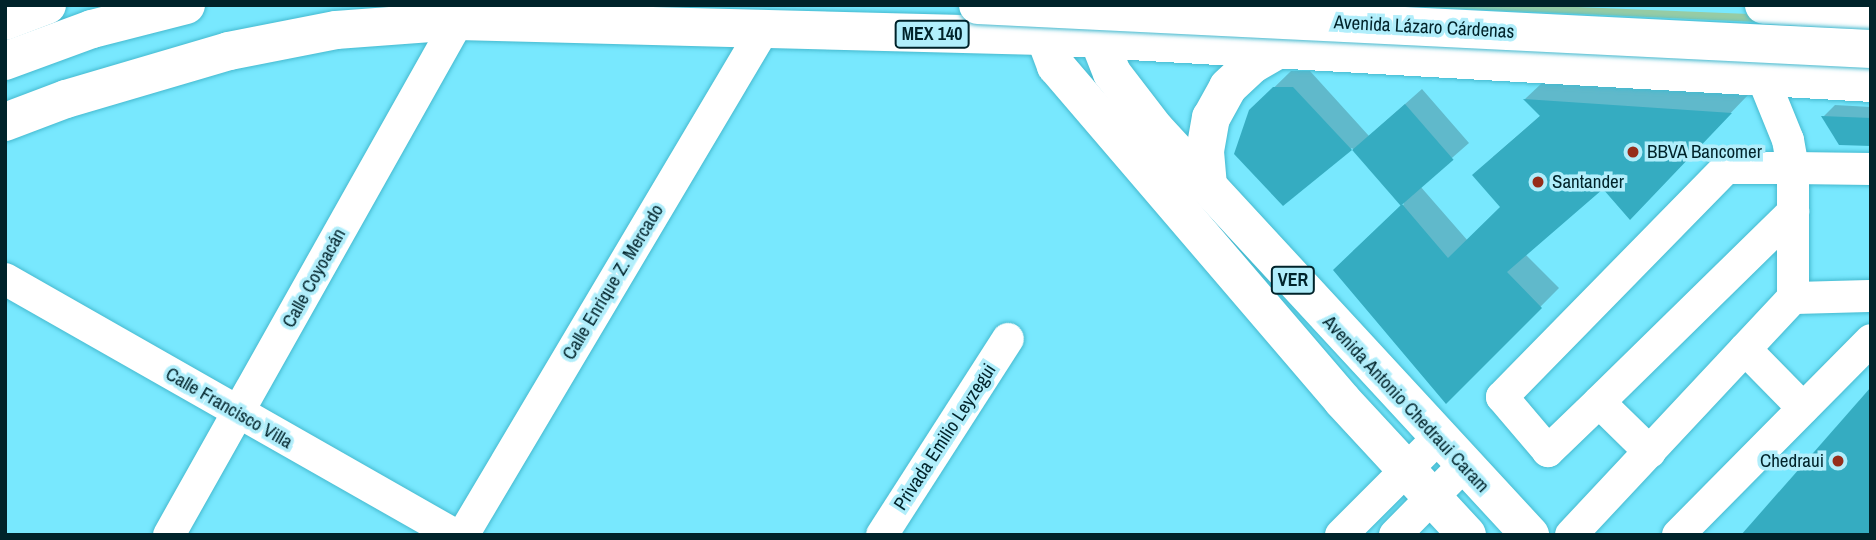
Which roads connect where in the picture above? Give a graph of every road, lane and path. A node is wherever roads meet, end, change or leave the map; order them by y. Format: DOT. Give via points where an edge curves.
graph roads {
  1 [pos="47,5"];
  2 [pos="186,5"];
  3 [pos="978,5"];
  4 [pos="1308,5"];
  5 [pos="1320,5"];
  6 [pos="1764,5"];
  7 [pos="1871,11"];
  8 [pos="5,21"];
  9 [pos="458,21"];
  10 [pos="1038,21"];
  11 [pos="1091,22"];
  12 [pos="763,30"];
  13 [pos="1284,48"];
  14 [pos="1871,49"];
  15 [pos="1339,50"];
  16 [pos="5,61"];
  17 [pos="1762,76"];
  18 [pos="1871,83"];
  19 [pos="5,122"];
  20 [pos="1793,168"];
  21 [pos="1871,169"];
  22 [pos="1208,186"];
  23 [pos="1793,212"];
  24 [pos="5,278"];
  25 [pos="1871,296"];
  26 [pos="1793,298"];
  27 [pos="1009,338"];
  28 [pos="1871,340"];
  29 [pos="1745,349"];
  30 [pos="1599,402"];
  31 [pos="1802,408"];
  32 [pos="238,414"];
  33 [pos="1450,452"];
  34 [pos="1650,452"];
  35 [pos="1405,469"];
  36 [pos="1432,497"];
  37 [pos="170,535"];
  38 [pos="455,535"];
  39 [pos="463,535"];
  40 [pos="881,535"];
  41 [pos="1341,535"];
  42 [pos="1395,535"];
  43 [pos="1467,535"];
  44 [pos="1530,535"];
  45 [pos="1570,535"];
  46 [pos="1678,535"];
  1 -- 8 [label="main road"];
  2 -- 16 [label="main road" via="93,29"];
  3 -- 14 [label="main road, Avenida Lázaro Cárdenas / MEX 140, bridge"];
  4 -- 13 [label="main road" via="1301,27"];
  5 -- 15 [label="main road" via="1323,26"];
  6 -- 7 [label="main road"];
  9 -- 12 [label="main road, MEX 140"];
  9 -- 19 [label="main road, MEX 140" via="336,30 229,51"];
  9 -- 32 [label="street, Calle Coyoacán"];
  10 -- 11 [label="main road, MEX 140"];
  10 -- 12 [label="main road, MEX 140"];
  10 -- 35 [label="main road, VER" via="1056,66"];
  11 -- 13 [label="main road, MEX 140"];
  11 -- 22 [label="main road, Avenida Antonio Chedraui Caram / VER" via="1112,73 1154,129"];
  12 -- 39 [label="street, Calle Enrique Z. Mercado"];
  13 -- 15 [label="main road, MEX 140"];
  13 -- 22 [label="main road" via="1253,64 1211,118 1205,151"];
  15 -- 17 [label="main road, MEX 140"];
  17 -- 18 [label="main road, MEX 140"];
  17 -- 20 [label="street" via="1788,140"];
  20 -- 21 [label="street"];
  20 -- 23 [label="street"];
  20 -- 30 [label="street" via="1726,168 1502,397 1548,451"];
  22 -- 33 [label="main road, Avenida Antonio Chedraui Caram / VER"];
  23 -- 26 [label="street"];
  23 -- 30 [label="street"];
  24 -- 32 [label="street, Calle Francisco Villa"];
  25 -- 26 [label="street"];
  26 -- 29 [label="street"];
  27 -- 40 [label="street, Privada Emilio Leyzegui"];
  28 -- 31 [label="street"];
  29 -- 31 [label="street"];
  29 -- 34 [label="street"];
  30 -- 34 [label="street"];
  31 -- 46 [label="street"];
  32 -- 37 [label="street, Calle Coyoacán"];
  32 -- 38 [label="street, Calle Francisco Villa"];
  33 -- 35 [label="street"];
  33 -- 36 [label="street"];
  33 -- 44 [label="main road, Avenida Antonio Chedraui Caram / VER"];
  34 -- 45 [label="street"];
  35 -- 36 [label="main road, VER"];
  35 -- 41 [label="street"];
  36 -- 42 [label="street"];
  36 -- 43 [label="main road, VER"];
}
